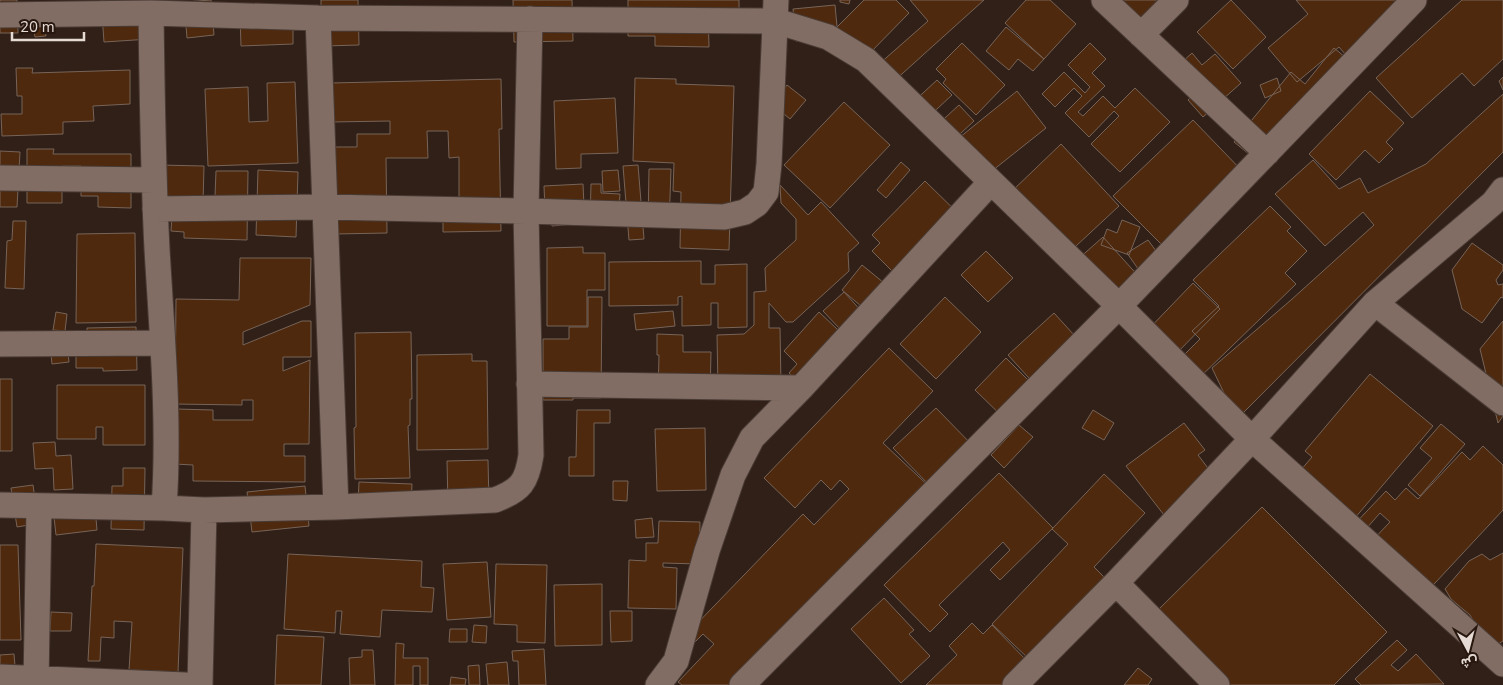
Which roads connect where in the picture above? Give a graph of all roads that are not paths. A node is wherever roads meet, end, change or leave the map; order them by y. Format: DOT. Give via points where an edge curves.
graph roads {
  1 [pos="1104,0"];
  2 [pos="1176,0"];
  3 [pos="1414,0"];
  4 [pos="776,10"];
  5 [pos="151,13"];
  6 [pos="0,15"];
  7 [pos="318,18"];
  8 [pos="530,19"];
  9 [pos="1141,35"];
  10 [pos="1266,153"];
  11 [pos="0,178"];
  12 [pos="154,180"];
  13 [pos="991,182"];
  14 [pos="1500,200"];
  15 [pos="324,207"];
  16 [pos="155,209"];
  17 [pos="526,211"];
  18 [pos="1375,302"];
  19 [pos="1119,306"];
  20 [pos="162,343"];
  21 [pos="0,344"];
  22 [pos="530,384"];
  23 [pos="801,388"];
  24 [pos="1503,403"];
  25 [pos="1252,439"];
  26 [pos="0,505"];
  27 [pos="39,506"];
  28 [pos="336,507"];
  29 [pos="164,508"];
  30 [pos="204,510"];
  31 [pos="1116,583"];
  32 [pos="1503,664"];
  33 [pos="0,677"];
  34 [pos="36,682"];
  35 [pos="185,685"];
  36 [pos="200,685"];
  37 [pos="658,685"];
  38 [pos="742,685"];
  39 [pos="1015,685"];
  40 [pos="1217,685"];
  1 -- 9 [label="street"];
  2 -- 9 [label="street"];
  3 -- 10 [label="street"];
  4 -- 8 [label="street"];
  4 -- 13 [label="street" via="828,36 866,60"];
  4 -- 17 [label="street" via="769,164 766,192 757,204 745,212 724,217"];
  5 -- 6 [label="street"];
  5 -- 7 [label="street"];
  5 -- 12 [label="street"];
  7 -- 8 [label="street"];
  7 -- 15 [label="street"];
  8 -- 17 [label="street"];
  9 -- 10 [label="street"];
  10 -- 19 [label="street"];
  11 -- 12 [label="street"];
  12 -- 16 [label="street"];
  13 -- 19 [label="street"];
  13 -- 23 [label="street"];
  14 -- 18 [label="street"];
  15 -- 16 [label="street"];
  15 -- 17 [label="street"];
  15 -- 28 [label="street"];
  16 -- 20 [label="street"];
  17 -- 22 [label="street"];
  18 -- 24 [label="street"];
  18 -- 25 [label="street"];
  19 -- 25 [label="street"];
  19 -- 38 [label="street"];
  20 -- 21 [label="street"];
  20 -- 29 [label="street" via="167,470"];
  22 -- 23 [label="street"];
  22 -- 28 [label="street" via="529,472 516,491 495,500"];
  23 -- 37 [label="street" via="752,438 733,476 707,551 676,661"];
  25 -- 31 [label="street"];
  25 -- 32 [label="street"];
  26 -- 27 [label="street"];
  27 -- 29 [label="street"];
  27 -- 34 [label="street"];
  28 -- 30 [label="street"];
  29 -- 30 [label="street"];
  30 -- 36 [label="street"];
  31 -- 39 [label="street"];
  31 -- 40 [label="street"];
  33 -- 34 [label="street"];
  34 -- 35 [label="street"];
}
